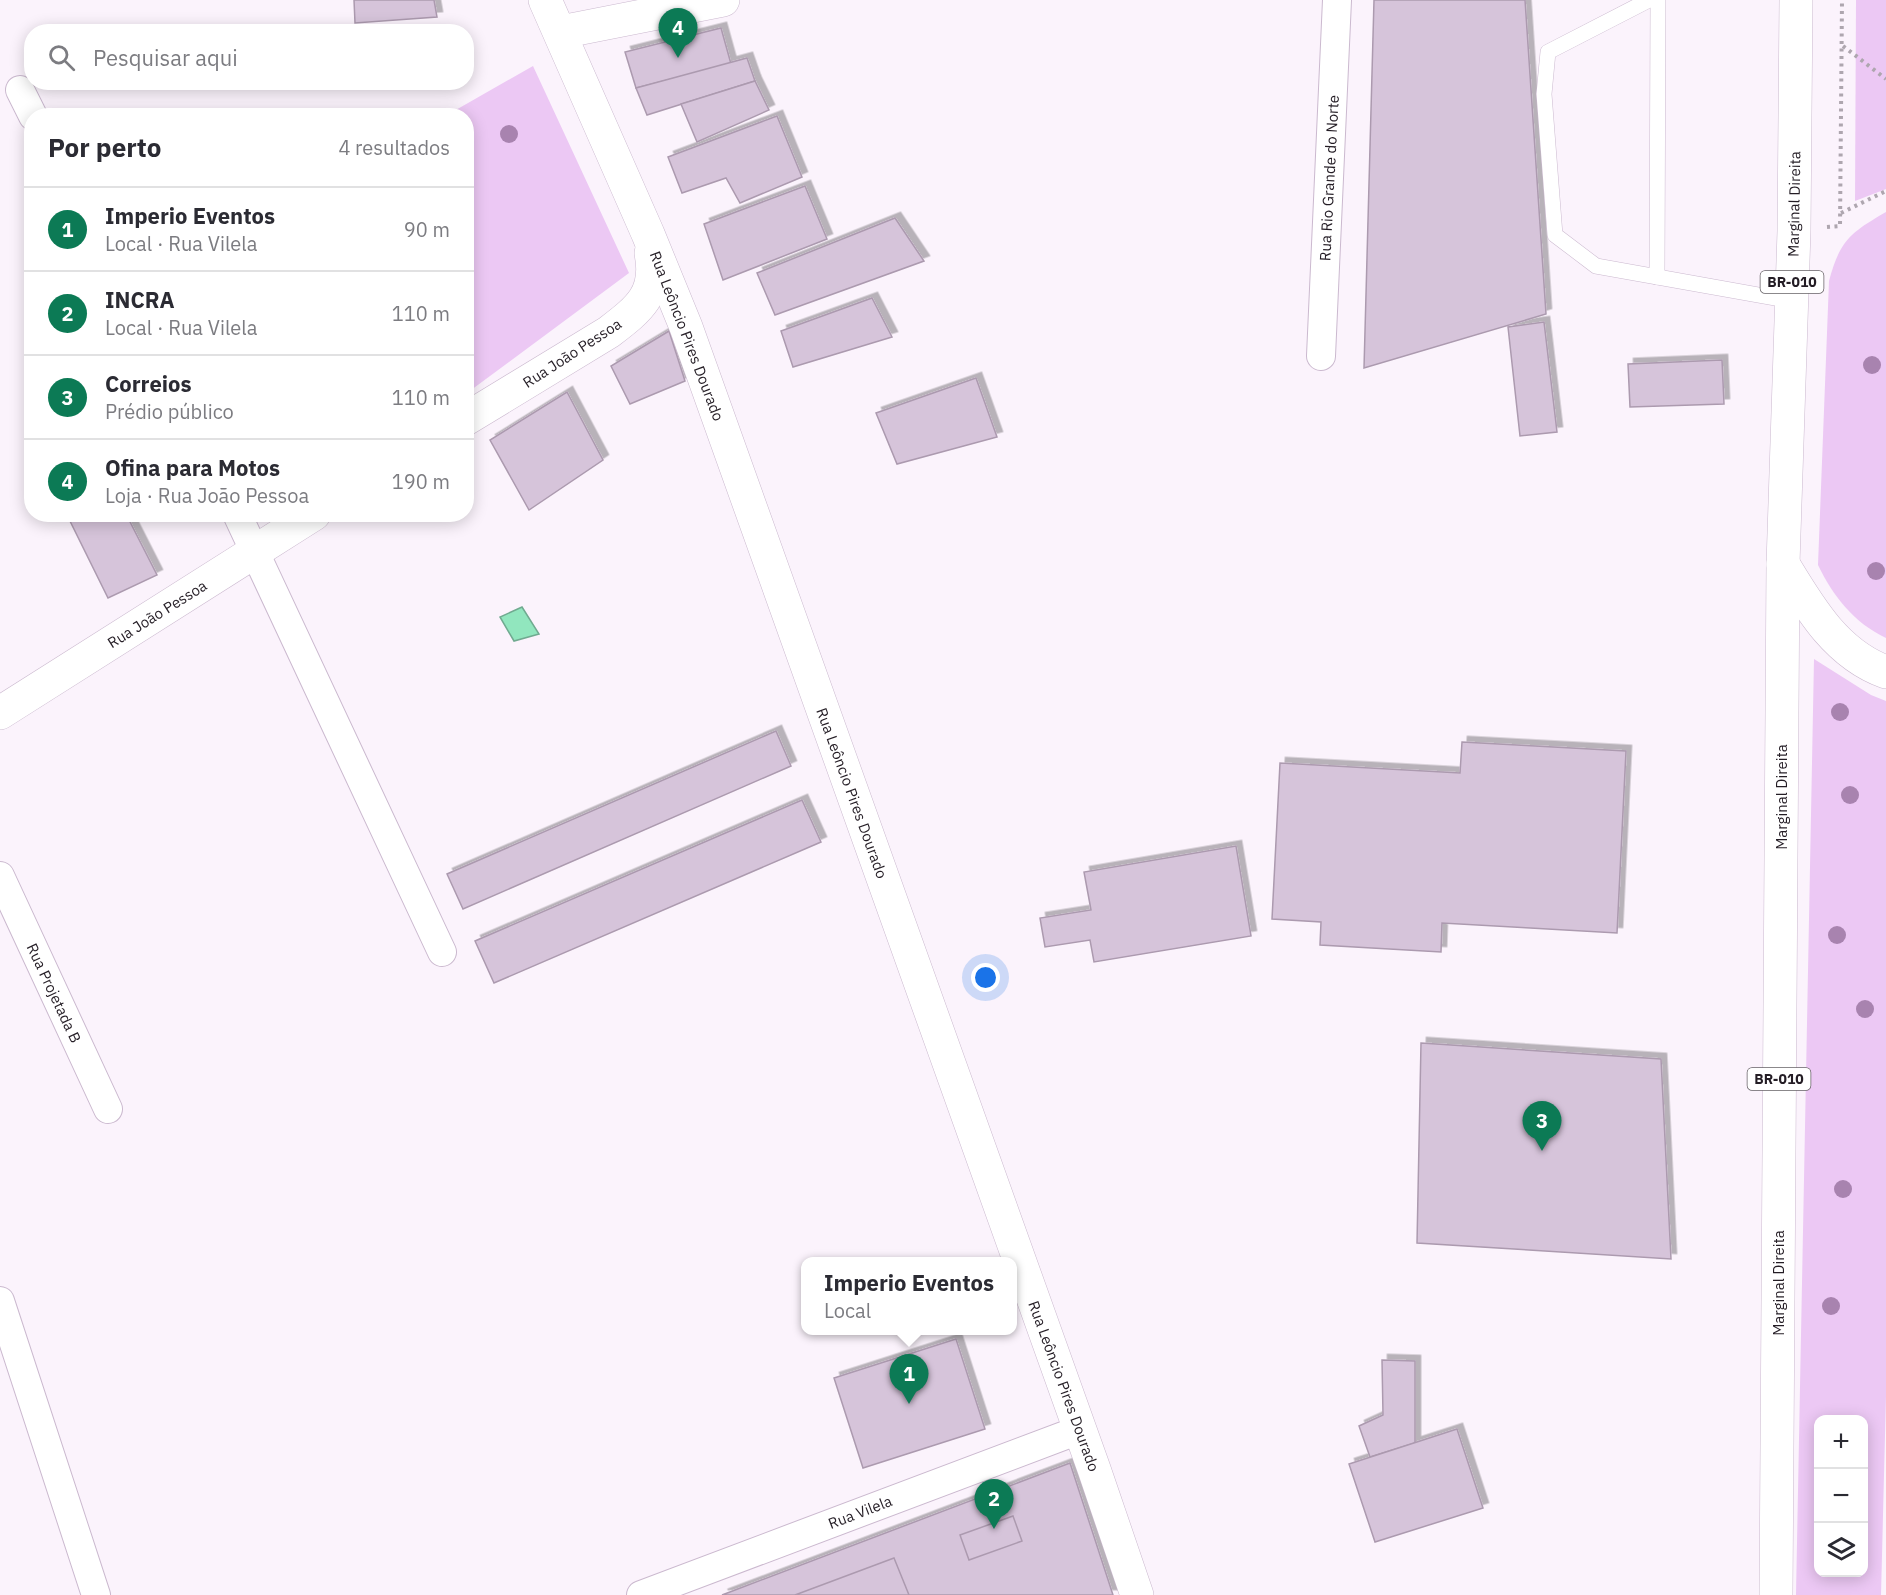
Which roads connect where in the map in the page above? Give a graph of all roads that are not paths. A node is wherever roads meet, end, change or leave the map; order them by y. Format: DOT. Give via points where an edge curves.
graph roads {
  1 [pos="545,0"];
  2 [pos="723,0"];
  3 [pos="1337,0"];
  4 [pos="1649,0"];
  5 [pos="1659,0"];
  6 [pos="1796,0"];
  7 [pos="561,32"];
  8 [pos="20,90"];
  9 [pos="29,108"];
  10 [pos="648,234"];
  11 [pos="1658,277"];
  12 [pos="1792,301"];
  13 [pos="1321,357"];
  14 [pos="474,414"];
  15 [pos="241,522"];
  16 [pos="302,522"];
  17 [pos="256,552"];
  18 [pos="1783,564"];
  19 [pos="1886,672"];
  20 [pos="0,713"];
  21 [pos="0,876"];
  22 [pos="442,952"];
  23 [pos="108,1109"];
  24 [pos="0,1301"];
  25 [pos="1079,1430"];
  26 [pos="96,1595"];
  27 [pos="641,1595"];
  28 [pos="1137,1595"];
  29 [pos="1776,1595"];
  1 -- 7 [label="main road, Rua Leôncio Pires Dourado"];
  2 -- 7 [label="main road"];
  3 -- 13 [label="street, Rua Rio Grande do Norte"];
  4 -- 11 [label="lane" via="1548,52 1544,94 1555,235 1596,266"];
  5 -- 11 [label="lane"];
  6 -- 12 [label="main road, Marginal Direita / BR-010"];
  7 -- 10 [label="main road, Rua Leôncio Pires Dourado"];
  8 -- 9 [label="street"];
  10 -- 14 [label="main road, Rua João Pessoa" via="653,285 631,315"];
  10 -- 25 [label="main road, Rua Leôncio Pires Dourado" via="686,327"];
  11 -- 12 [label="lane"];
  12 -- 18 [label="main road, Marginal Direita / BR-010"];
  15 -- 17 [label="street"];
  16 -- 17 [label="main road, Rua João Pessoa"];
  17 -- 20 [label="main road, Rua João Pessoa"];
  17 -- 22 [label="street"];
  18 -- 19 [label="main road" via="1822,626 1851,651"];
  18 -- 29 [label="main road, Marginal Direita / BR-010"];
  21 -- 23 [label="street, Rua Projetada B"];
  24 -- 26 [label="street"];
  25 -- 27 [label="street, Rua Vilela"];
  25 -- 28 [label="main road, Rua Leôncio Pires Dourado"];
}
